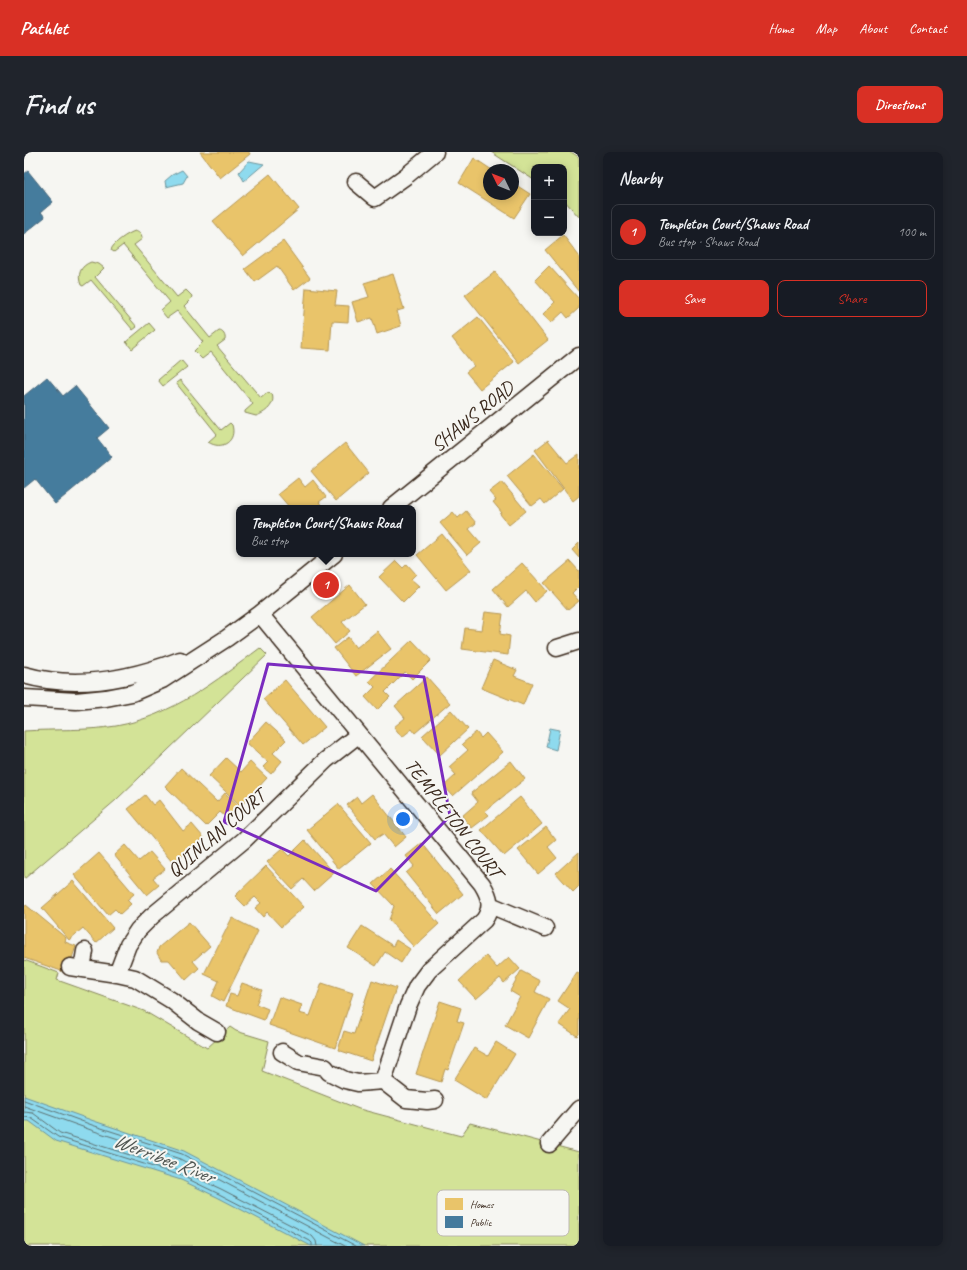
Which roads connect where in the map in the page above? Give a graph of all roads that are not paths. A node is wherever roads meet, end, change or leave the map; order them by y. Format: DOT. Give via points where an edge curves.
graph roads {
  1 [pos="435,152"];
  2 [pos="356,182"];
  3 [pos="579,356"];
  4 [pos="395,505"];
  5 [pos="330,557"];
  6 [pos="260,614"];
  7 [pos="579,641"];
  8 [pos="557,648"];
  9 [pos="206,650"];
  10 [pos="24,675"];
  11 [pos="24,698"];
  12 [pos="358,735"];
  13 [pos="490,905"];
  14 [pos="544,928"];
  15 [pos="85,951"];
  16 [pos="117,974"];
  17 [pos="217,1032"];
  18 [pos="282,1052"];
  19 [pos="382,1082"];
  20 [pos="435,1100"];
  21 [pos="579,1109"];
  22 [pos="573,1127"];
  23 [pos="549,1144"];
  1 -- 2 [label="street" via="374,198"];
  3 -- 4 [label="street, SHAWS ROAD"];
  5 -- 6 [label="street"];
  6 -- 9 [label="street" via="228,638"];
  6 -- 12 [label="street, TEMPLETON COURT"];
  7 -- 8 [label="street"];
  9 -- 10 [label="street" via="168,665 108,680 56,681"];
  9 -- 11 [label="street" via="162,680 132,693 76,701"];
  12 -- 13 [label="street, TEMPLETON COURT" via="482,884"];
  12 -- 16 [label="street, QUINLAN COURT" via="326,760 244,840 152,916 128,945"];
  13 -- 14 [label="street"];
  13 -- 19 [label="street, TEMPLETON COURT" via="484,920 429,970 417,986"];
  15 -- 16 [label="street" via="76,968"];
  16 -- 17 [label="street" via="135,978 173,997 188,1014"];
  18 -- 19 [label="street" via="298,1062 325,1067 329,1072 345,1080 358,1083"];
  19 -- 20 [label="street" via="406,1099"];
  21 -- 22 [label="street"];
  22 -- 23 [label="street"];
}
